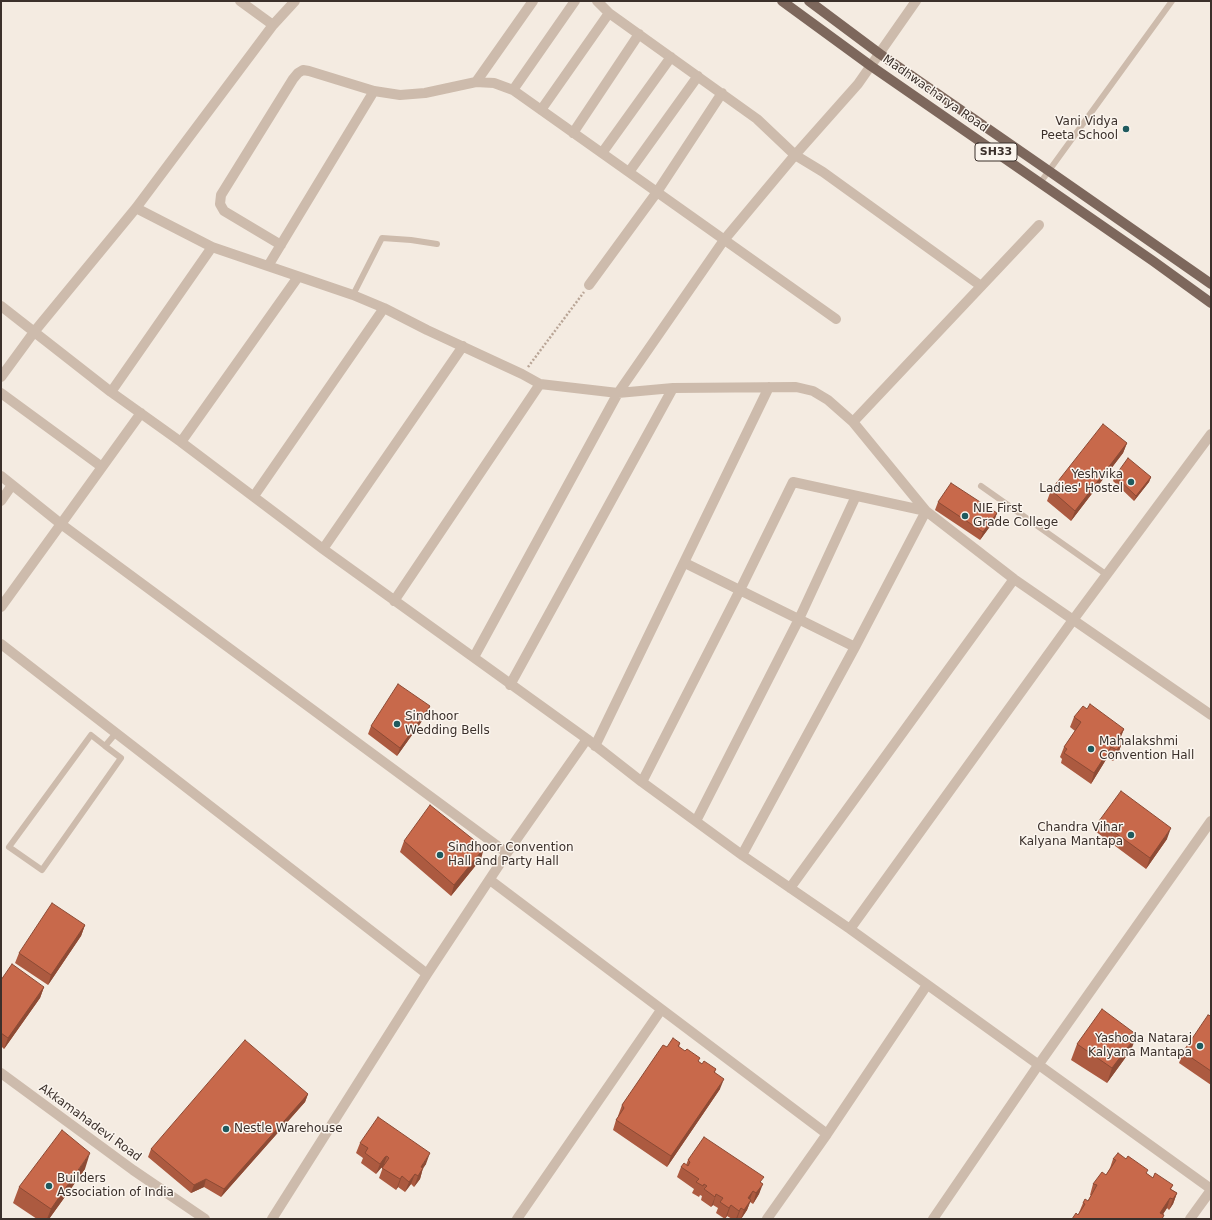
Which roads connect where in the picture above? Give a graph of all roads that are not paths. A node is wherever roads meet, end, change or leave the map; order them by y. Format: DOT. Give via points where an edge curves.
graph roads {
  1 [pos="240,1"];
  2 [pos="295,1"];
  3 [pos="533,1"];
  4 [pos="575,1"];
  5 [pos="597,1"];
  6 [pos="782,1"];
  7 [pos="808,1"];
  8 [pos="916,1"];
  9 [pos="1172,1"];
  10 [pos="609,12"];
  11 [pos="273,25"];
  12 [pos="639,34"];
  13 [pos="880,54"];
  14 [pos="671,57"];
  15 [pos="872,66"];
  16 [pos="698,76"];
  17 [pos="476,82"];
  18 [pos="513,90"];
  19 [pos="374,91"];
  20 [pos="722,93"];
  21 [pos="541,110"];
  22 [pos="573,133"];
  23 [pos="602,153"];
  24 [pos="796,155"];
  25 [pos="1049,170"];
  26 [pos="629,172"];
  27 [pos="1040,183"];
  28 [pos="657,192"];
  29 [pos="136,208"];
  30 [pos="1039,225"];
  31 [pos="724,240"];
  32 [pos="438,244"];
  33 [pos="281,245"];
  34 [pos="212,248"];
  35 [pos="268,266"];
  36 [pos="298,277"];
  37 [pos="1211,284"];
  38 [pos="589,286"];
  39 [pos="981,286"];
  40 [pos="353,295"];
  41 [pos="1211,303"];
  42 [pos="1,306"];
  43 [pos="384,308"];
  44 [pos="836,319"];
  45 [pos="34,332"];
  46 [pos="464,346"];
  47 [pos="1,377"];
  48 [pos="540,384"];
  49 [pos="769,387"];
  50 [pos="673,388"];
  51 [pos="111,392"];
  52 [pos="1,393"];
  53 [pos="618,393"];
  54 [pos="141,413"];
  55 [pos="853,422"];
  56 [pos="1211,434"];
  57 [pos="181,442"];
  58 [pos="102,467"];
  59 [pos="1,476"];
  60 [pos="12,485"];
  61 [pos="981,486"];
  62 [pos="254,496"];
  63 [pos="856,496"];
  64 [pos="1,501"];
  65 [pos="926,511"];
  66 [pos="61,524"];
  67 [pos="323,549"];
  68 [pos="685,563"];
  69 [pos="1107,575"];
  70 [pos="1014,579"];
  71 [pos="740,590"];
  72 [pos="394,601"];
  73 [pos="1,607"];
  74 [pos="798,619"];
  75 [pos="1073,620"];
  76 [pos="1,644"];
  77 [pos="855,647"];
  78 [pos="474,657"];
  79 [pos="510,685"];
  80 [pos="1211,715"];
  81 [pos="116,733"];
  82 [pos="591,743"];
  83 [pos="105,746"];
  84 [pos="642,782"];
  85 [pos="696,821"];
  86 [pos="1211,821"];
  87 [pos="507,854"];
  88 [pos="742,855"];
  89 [pos="490,880"];
  90 [pos="790,888"];
  91 [pos="850,929"];
  92 [pos="427,974"];
  93 [pos="927,986"];
  94 [pos="661,1010"];
  95 [pos="1039,1064"];
  96 [pos="1,1073"];
  97 [pos="827,1134"];
  98 [pos="1211,1189"];
  99 [pos="205,1219"];
  100 [pos="272,1219"];
  101 [pos="517,1219"];
  102 [pos="767,1219"];
  103 [pos="933,1219"];
  104 [pos="1190,1219"];
  1 -- 11 [label="street"];
  2 -- 11 [label="street"];
  3 -- 17 [label="street"];
  4 -- 18 [label="street"];
  5 -- 10 [label="street"];
  6 -- 15 [label="main road, Madhwacharya Road / SH33"];
  7 -- 13 [label="main road, Madhwacharya Road"];
  8 -- 13 [label="street"];
  9 -- 25 [label="lane"];
  10 -- 12 [label="street"];
  10 -- 21 [label="street"];
  11 -- 29 [label="street"];
  12 -- 14 [label="street"];
  12 -- 22 [label="street"];
  13 -- 15 [label="street"];
  13 -- 25 [label="main road, Madhwacharya Road"];
  14 -- 16 [label="street"];
  14 -- 23 [label="street"];
  15 -- 24 [label="street"];
  15 -- 27 [label="main road, Madhwacharya Road / SH33"];
  16 -- 20 [label="street"];
  16 -- 26 [label="street"];
  17 -- 18 [label="street" via="494,83"];
  17 -- 19 [label="street" via="425,93 400,95"];
  18 -- 21 [label="street"];
  19 -- 33 [label="street"];
  19 -- 33 [label="street" via="310,71 303,70 298,73 221,195 220,204 224,211"];
  20 -- 24 [label="street" via="757,119"];
  20 -- 28 [label="street"];
  21 -- 22 [label="street"];
  22 -- 23 [label="street"];
  23 -- 26 [label="street"];
  24 -- 31 [label="street"];
  24 -- 39 [label="street"];
  25 -- 27 [label="lane"];
  25 -- 37 [label="main road, Madhwacharya Road"];
  26 -- 28 [label="street"];
  27 -- 41 [label="main road, Madhwacharya Road / SH33"];
  28 -- 31 [label="street"];
  28 -- 38 [label="street"];
  29 -- 34 [label="street"];
  29 -- 45 [label="street"];
  30 -- 39 [label="street"];
  31 -- 44 [label="street"];
  31 -- 53 [label="street"];
  32 -- 40 [label="lane" via="382,238"];
  33 -- 35 [label="street"];
  34 -- 35 [label="street"];
  34 -- 51 [label="street"];
  35 -- 36 [label="street"];
  36 -- 40 [label="street"];
  36 -- 57 [label="street"];
  39 -- 55 [label="street"];
  40 -- 43 [label="street"];
  42 -- 45 [label="street"];
  43 -- 46 [label="street"];
  43 -- 62 [label="street"];
  45 -- 47 [label="street"];
  45 -- 51 [label="street"];
  46 -- 48 [label="street"];
  46 -- 67 [label="street"];
  48 -- 53 [label="street"];
  48 -- 72 [label="street"];
  49 -- 50 [label="street"];
  49 -- 55 [label="street" via="796,387 813,391 828,400"];
  49 -- 68 [label="street"];
  50 -- 53 [label="street"];
  50 -- 79 [label="street"];
  51 -- 54 [label="street"];
  52 -- 58 [label="street"];
  53 -- 78 [label="street"];
  54 -- 57 [label="street"];
  54 -- 58 [label="street"];
  55 -- 65 [label="street"];
  56 -- 69 [label="street"];
  57 -- 62 [label="street"];
  58 -- 66 [label="street"];
  59 -- 60 [label="street"];
  60 -- 64 [label="street"];
  60 -- 66 [label="street"];
  61 -- 69 [label="lane"];
  62 -- 67 [label="street"];
  63 -- 65 [label="street"];
  63 -- 71 [label="street" via="793,482"];
  63 -- 74 [label="street"];
  65 -- 70 [label="street"];
  65 -- 77 [label="street"];
  66 -- 73 [label="street"];
  66 -- 87 [label="street"];
  67 -- 72 [label="street"];
  68 -- 71 [label="street"];
  68 -- 82 [label="street"];
  69 -- 75 [label="street"];
  70 -- 75 [label="street"];
  70 -- 90 [label="street"];
  71 -- 74 [label="street"];
  71 -- 84 [label="street"];
  72 -- 78 [label="street"];
  74 -- 77 [label="street"];
  74 -- 85 [label="street"];
  75 -- 80 [label="street"];
  75 -- 91 [label="street"];
  76 -- 81 [label="street"];
  77 -- 88 [label="street"];
  78 -- 79 [label="street"];
  79 -- 82 [label="street"];
  81 -- 83 [label="lane"];
  81 -- 92 [label="street"];
  82 -- 84 [label="street"];
  82 -- 87 [label="street"];
  83 -- 83 [label="lane" via="121,758 42,870 9,847 91,735"];
  84 -- 85 [label="street"];
  85 -- 88 [label="street"];
  86 -- 95 [label="street"];
  87 -- 89 [label="street"];
  88 -- 90 [label="street"];
  89 -- 92 [label="street"];
  89 -- 94 [label="street"];
  90 -- 91 [label="street"];
  91 -- 93 [label="street"];
  92 -- 100 [label="street"];
  93 -- 95 [label="street"];
  93 -- 97 [label="street"];
  94 -- 97 [label="street"];
  94 -- 101 [label="street"];
  95 -- 98 [label="street"];
  95 -- 103 [label="street"];
  96 -- 99 [label="street, Akkamahadevi Road" via="133,1170"];
  97 -- 102 [label="street"];
  98 -- 104 [label="street"];
}
